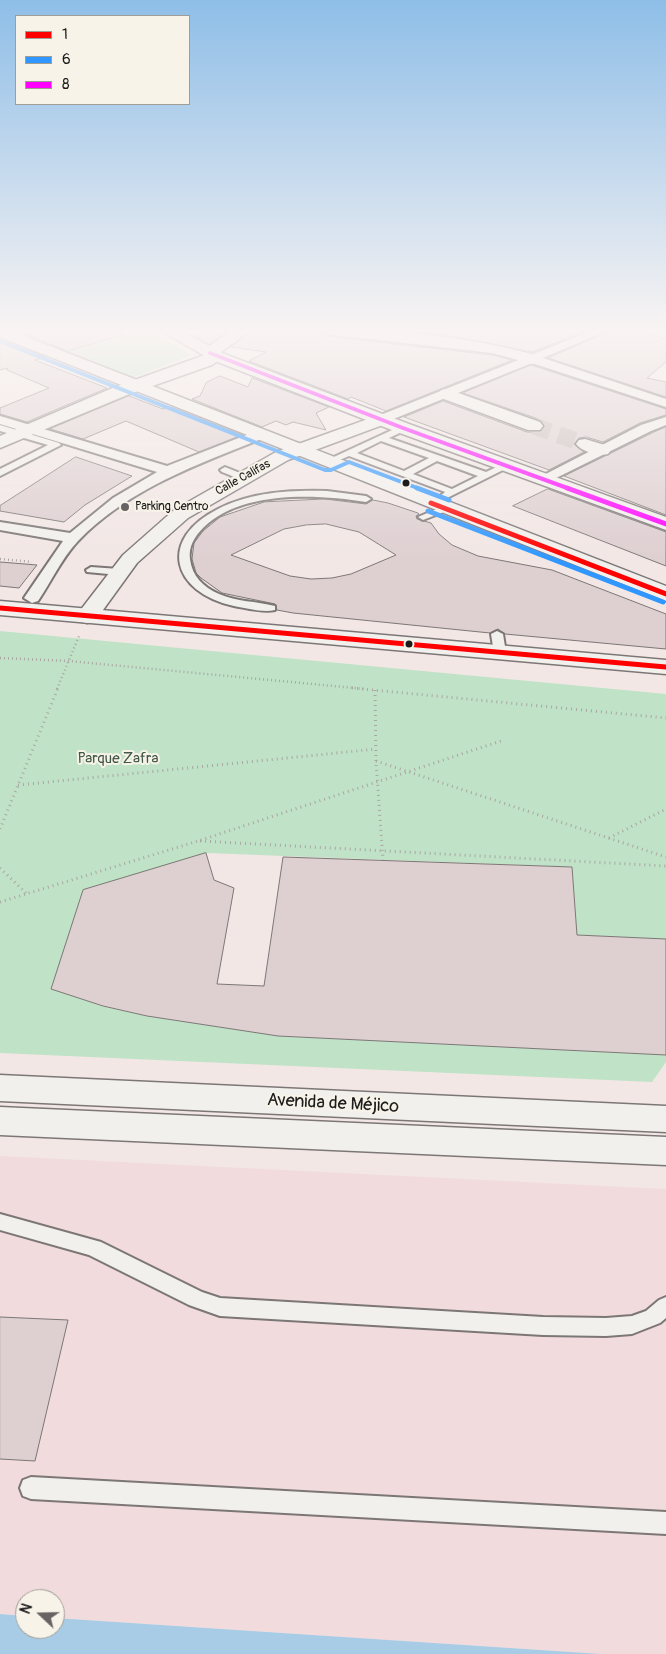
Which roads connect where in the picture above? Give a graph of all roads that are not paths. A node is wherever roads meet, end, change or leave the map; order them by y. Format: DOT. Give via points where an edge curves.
graph roads {
  1 [pos="87,406"];
  2 [pos="187,406"];
  3 [pos="349,406"];
  4 [pos="415,406"];
  5 [pos="480,406"];
  6 [pos="382,419"];
  7 [pos="0,420"];
  8 [pos="666,421"];
  9 [pos="534,426"];
  10 [pos="0,428"];
  11 [pos="403,428"];
  12 [pos="24,432"];
  13 [pos="259,435"];
  14 [pos="382,438"];
  15 [pos="0,443"];
  16 [pos="297,450"];
  17 [pos="349,453"];
  18 [pos="437,458"];
  19 [pos="328,462"];
  20 [pos="508,465"];
  21 [pos="168,471"];
  22 [pos="0,473"];
  23 [pos="405,474"];
  24 [pos="487,476"];
  25 [pos="543,478"];
  26 [pos="366,498"];
  27 [pos="438,505"];
  28 [pos="666,524"];
  29 [pos="0,526"];
  30 [pos="73,538"];
  31 [pos="91,570"];
  32 [pos="120,572"];
  33 [pos="666,594"];
  34 [pos="32,598"];
  35 [pos="0,608"];
  36 [pos="271,608"];
  37 [pos="83,626"];
  38 [pos="666,667"];
  39 [pos="0,1088"];
  40 [pos="666,1120"];
  41 [pos="0,1121"];
  42 [pos="666,1151"];
  43 [pos="0,1222"];
  44 [pos="666,1306"];
  45 [pos="32,1488"];
  46 [pos="666,1523"];
  1 -- 12 [label="main road"];
  2 -- 13 [label="main road"];
  3 -- 6 [label="main road"];
  4 -- 6 [label="street"];
  5 -- 9 [label="main road"];
  6 -- 11 [label="main road"];
  6 -- 16 [label="main road, Calle Califas"];
  7 -- 12 [label="street"];
  8 -- 25 [label="street" via="593,447"];
  10 -- 12 [label="lane"];
  11 -- 14 [label="lane"];
  11 -- 20 [label="main road"];
  12 -- 15 [label="main road"];
  12 -- 21 [label="street"];
  12 -- 22 [label="lane" via="56,445"];
  13 -- 16 [label="main road"];
  13 -- 21 [label="street"];
  14 -- 17 [label="lane"];
  14 -- 18 [label="lane"];
  16 -- 19 [label="main road"];
  16 -- 32 [label="main road, Calle Califas" via="234,474 181,514 130,559"];
  17 -- 19 [label="lane"];
  17 -- 23 [label="lane"];
  18 -- 23 [label="lane"];
  18 -- 24 [label="lane"];
  19 -- 27 [label="main road"];
  20 -- 24 [label="lane"];
  20 -- 25 [label="main road"];
  21 -- 30 [label="street" via="118,502"];
  23 -- 27 [label="lane"];
  24 -- 27 [label="lane"];
  25 -- 28 [label="main road"];
  26 -- 36 [label="lane" via="314,493 257,499 206,520 186,541 184,567 193,583 215,596"];
  27 -- 33 [label="main road"];
  29 -- 30 [label="street"];
  30 -- 34 [label="street"];
  31 -- 32 [label="lane"];
  32 -- 37 [label="main road, Calle Califas"];
  35 -- 37 [label="main road"];
  37 -- 38 [label="main road" via="499,643"];
  39 -- 40 [label="main road, Avenida de Méjico"];
  41 -- 42 [label="main road, Avenida de Méjico"];
  43 -- 44 [label="lane" via="94,1248 196,1299 220,1307 606,1327 632,1325 653,1317"];
  45 -- 46 [label="lane"];
}
